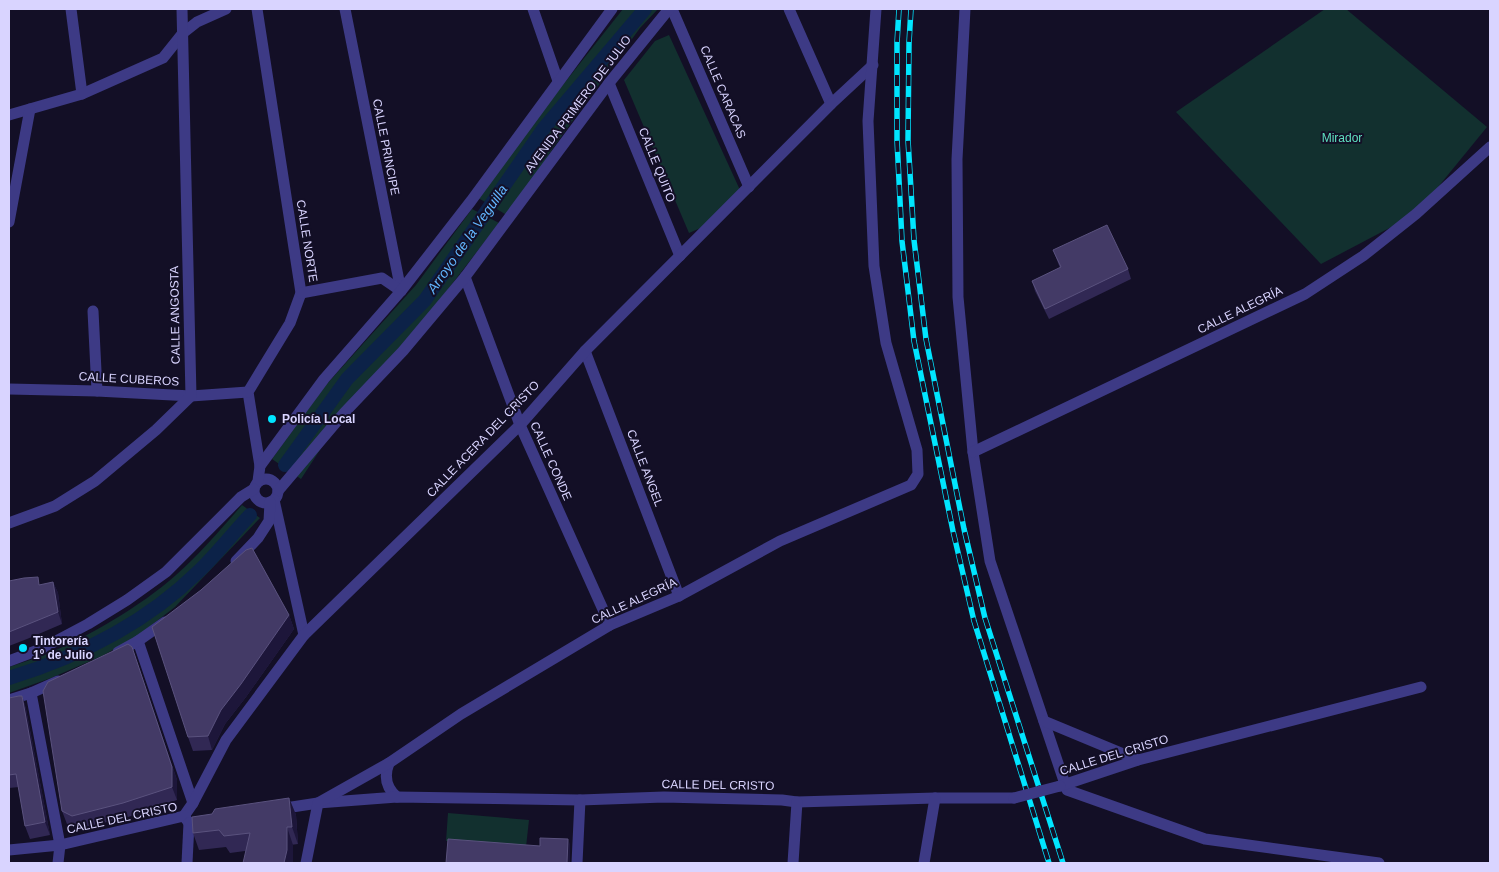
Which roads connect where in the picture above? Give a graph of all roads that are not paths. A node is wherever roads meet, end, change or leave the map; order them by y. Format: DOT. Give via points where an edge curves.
graph roads {
  1 [pos="71,9"];
  2 [pos="182,9"];
  3 [pos="226,9"];
  4 [pos="256,9"];
  5 [pos="345,9"];
  6 [pos="534,9"];
  7 [pos="612,9"];
  8 [pos="671,9"];
  9 [pos="789,9"];
  10 [pos="876,9"];
  11 [pos="965,9"];
  12 [pos="183,33"];
  13 [pos="872,65"];
  14 [pos="558,81"];
  15 [pos="609,83"];
  16 [pos="82,94"];
  17 [pos="831,104"];
  18 [pos="30,109"];
  19 [pos="9,115"];
  20 [pos="1490,147"];
  21 [pos="749,187"];
  22 [pos="9,222"];
  23 [pos="680,256"];
  24 [pos="465,277"];
  25 [pos="401,290"];
  26 [pos="302,293"];
  27 [pos="93,311"];
  28 [pos="585,351"];
  29 [pos="9,389"];
  30 [pos="97,391"];
  31 [pos="248,392"];
  32 [pos="191,396"];
  33 [pos="520,425"];
  34 [pos="973,452"];
  35 [pos="260,466"];
  36 [pos="256,485"];
  37 [pos="274,498"];
  38 [pos="9,523"];
  39 [pos="231,566"];
  40 [pos="679,596"];
  41 [pos="174,615"];
  42 [pos="610,625"];
  43 [pos="304,635"];
  44 [pos="138,641"];
  45 [pos="105,659"];
  46 [pos="9,661"];
  47 [pos="72,674"];
  48 [pos="1421,687"];
  49 [pos="30,694"];
  50 [pos="9,700"];
  51 [pos="1044,721"];
  52 [pos="1138,760"];
  53 [pos="389,763"];
  54 [pos="1062,785"];
  55 [pos="396,797"];
  56 [pos="935,798"];
  57 [pos="580,800"];
  58 [pos="797,802"];
  59 [pos="194,803"];
  60 [pos="318,803"];
  61 [pos="272,810"];
  62 [pos="217,819"];
  63 [pos="186,820"];
  64 [pos="60,845"];
  65 [pos="9,850"];
  66 [pos="58,863"];
  67 [pos="187,863"];
  68 [pos="306,863"];
  69 [pos="577,863"];
  70 [pos="793,863"];
  71 [pos="924,863"];
  72 [pos="1374,863"];
  1 -- 16 [label="street"];
  2 -- 12 [label="street, CALLE ANGOSTA"];
  3 -- 12 [label="street" via="196,22"];
  4 -- 26 [label="street, CALLE NORTE"];
  5 -- 25 [label="street, CALLE PRINCIPE"];
  6 -- 14 [label="street"];
  7 -- 14 [label="street"];
  8 -- 15 [label="street, AVENIDA PRIMERO DE JULIO"];
  8 -- 21 [label="street, CALLE CARACAS"];
  9 -- 17 [label="street"];
  10 -- 13 [label="street"];
  11 -- 34 [label="street" via="957,159 958,297"];
  12 -- 16 [label="street" via="163,58"];
  12 -- 32 [label="street, CALLE ANGOSTA"];
  13 -- 17 [label="street, CALLE ACERA DEL CRISTO"];
  13 -- 40 [label="street, CALLE ALEGRÍA" via="868,121 874,266 886,343 917,450 918,474 911,486 780,541"];
  14 -- 25 [label="street" via="471,201"];
  15 -- 23 [label="street, CALLE QUITO"];
  15 -- 24 [label="street, AVENIDA PRIMERO DE JULIO"];
  16 -- 18 [label="street"];
  17 -- 21 [label="street, CALLE ACERA DEL CRISTO"];
  18 -- 19 [label="street"];
  18 -- 22 [label="street"];
  20 -- 34 [label="street, CALLE ALEGRÍA" via="1386,238 1305,294"];
  21 -- 23 [label="street, CALLE ACERA DEL CRISTO"];
  23 -- 28 [label="street, CALLE ACERA DEL CRISTO"];
  24 -- 33 [label="street, CALLE CONDE"];
  24 -- 37 [label="street, AVENIDA PRIMERO DE JULIO" via="403,351 344,413"];
  25 -- 26 [label="street" via="382,278"];
  25 -- 35 [label="street" via="324,379"];
  26 -- 31 [label="street, CALLE NORTE" via="290,323"];
  27 -- 30 [label="street"];
  28 -- 33 [label="street, CALLE ACERA DEL CRISTO"];
  28 -- 40 [label="street, CALLE ANGEL"];
  29 -- 30 [label="street, CALLE CUBEROS"];
  30 -- 32 [label="street, CALLE CUBEROS"];
  31 -- 32 [label="street, CALLE CUBEROS"];
  31 -- 35 [label="street"];
  32 -- 38 [label="street" via="95,481 55,506"];
  33 -- 42 [label="street, CALLE CONDE"];
  33 -- 43 [label="street, CALLE ACERA DEL CRISTO"];
  34 -- 51 [label="street" via="990,561"];
  35 -- 36 [label="street"];
  36 -- 37 [label="street" via="255,497 258,500"];
  36 -- 37 [label="street" via="265,479 276,483"];
  36 -- 46 [label="street" via="166,572 127,600 41,649"];
  37 -- 39 [label="street" via="269,521 258,538"];
  37 -- 43 [label="street"];
  40 -- 42 [label="street, CALLE ALEGRÍA"];
  41 -- 44 [label="street"];
  42 -- 53 [label="street, CALLE ALEGRÍA" via="461,714"];
  43 -- 59 [label="street, CALLE ACERA DEL CRISTO" via="226,740"];
  44 -- 45 [label="street"];
  44 -- 59 [label="street"];
  47 -- 49 [label="street"];
  48 -- 52 [label="street, CALLE DEL CRISTO"];
  49 -- 50 [label="street"];
  49 -- 64 [label="street"];
  51 -- 52 [label="street"];
  51 -- 54 [label="street"];
  52 -- 54 [label="street, CALLE DEL CRISTO"];
  53 -- 55 [label="street" via="385,773 390,791"];
  53 -- 60 [label="street, CALLE ALEGRÍA"];
  54 -- 56 [label="street, CALLE DEL CRISTO, bridge" via="1014,798"];
  54 -- 72 [label="street" via="1066,790 1205,839"];
  55 -- 57 [label="street, CALLE DEL CRISTO"];
  55 -- 60 [label="street, CALLE DEL CRISTO"];
  56 -- 58 [label="street, CALLE DEL CRISTO"];
  56 -- 71 [label="street"];
  57 -- 58 [label="street, CALLE DEL CRISTO" via="664,797"];
  57 -- 69 [label="street"];
  58 -- 70 [label="street"];
  59 -- 63 [label="street, CALLE ACERA DEL CRISTO"];
  60 -- 61 [label="street, CALLE DEL CRISTO"];
  60 -- 68 [label="street"];
  62 -- 63 [label="street, CALLE DEL CRISTO"];
  63 -- 64 [label="street, CALLE DEL CRISTO"];
  63 -- 67 [label="street"];
  64 -- 65 [label="street, CALLE DEL CRISTO"];
  64 -- 66 [label="street"];
}
